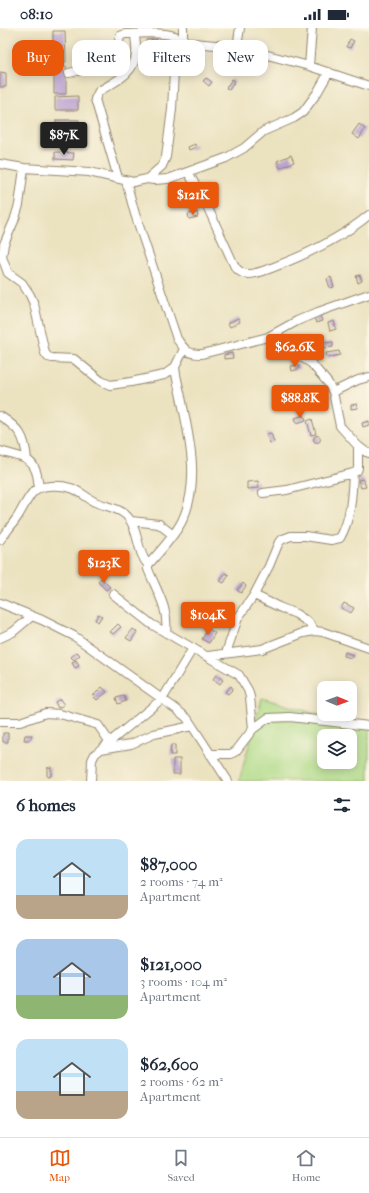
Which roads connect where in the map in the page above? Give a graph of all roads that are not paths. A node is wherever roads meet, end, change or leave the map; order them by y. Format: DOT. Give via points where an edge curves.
graph roads {
  1 [pos="182,28"];
  2 [pos="240,28"];
  3 [pos="312,28"];
  4 [pos="135,34"];
  5 [pos="178,40"];
  6 [pos="181,40"];
  7 [pos="238,40"];
  8 [pos="268,55"];
  9 [pos="309,66"];
  10 [pos="329,72"];
  11 [pos="69,74"];
  12 [pos="174,76"];
  13 [pos="369,86"];
  14 [pos="0,164"];
  15 [pos="24,168"];
  16 [pos="188,172"];
  17 [pos="122,179"];
  18 [pos="147,179"];
  19 [pos="369,215"];
  20 [pos="369,294"];
  21 [pos="184,349"];
  22 [pos="298,355"];
  23 [pos="175,367"];
  24 [pos="369,377"];
  25 [pos="333,392"];
  26 [pos="0,416"];
  27 [pos="358,446"];
  28 [pos="0,451"];
  29 [pos="369,453"];
  30 [pos="27,460"];
  31 [pos="353,473"];
  32 [pos="40,488"];
  33 [pos="263,493"];
  34 [pos="131,521"];
  35 [pos="173,535"];
  36 [pos="0,540"];
  37 [pos="148,565"];
  38 [pos="114,594"];
  39 [pos="254,595"];
  40 [pos="0,604"];
  41 [pos="32,616"];
  42 [pos="315,631"];
  43 [pos="166,633"];
  44 [pos="0,638"];
  45 [pos="193,648"];
  46 [pos="369,648"];
  47 [pos="226,653"];
  48 [pos="208,656"];
  49 [pos="163,698"];
  50 [pos="0,722"];
  51 [pos="192,726"];
  52 [pos="369,726"];
  53 [pos="253,729"];
  54 [pos="109,741"];
  55 [pos="100,749"];
  56 [pos="210,754"];
  57 [pos="227,780"];
  58 [pos="91,781"];
  1 -- 6 [label="street"];
  2 -- 7 [label="street"];
  3 -- 9 [label="street"];
  4 -- 5 [label="street" via="167,34"];
  4 -- 11 [label="street" via="120,36 120,56 116,62"];
  4 -- 17 [label="street" via="136,53 132,67 112,85 98,91 95,99"];
  8 -- 9 [label="street"];
  9 -- 10 [label="street"];
  10 -- 13 [label="street"];
  10 -- 16 [label="street" via="303,112 264,130 244,148 226,158"];
  12 -- 18 [label="street" via="166,157 162,166"];
  14 -- 15 [label="street"];
  15 -- 17 [label="street" via="89,172"];
  15 -- 23 [label="street" via="19,204 4,244 2,257 8,273 22,283 30,295 48,357 74,359 101,382 110,385 164,375"];
  16 -- 18 [label="street" via="168,179"];
  16 -- 19 [label="street" via="240,273 254,274 309,252 332,241"];
  17 -- 18 [label="street" via="133,182"];
  17 -- 21 [label="street" via="177,339"];
  20 -- 21 [label="street" via="318,312 268,337 202,354 191,354"];
  21 -- 23 [label="street"];
  22 -- 25 [label="street" via="320,372"];
  23 -- 35 [label="street" via="192,467 188,502 182,521"];
  24 -- 25 [label="street"];
  25 -- 27 [label="street" via="340,426"];
  26 -- 30 [label="street" via="21,435 26,445"];
  27 -- 29 [label="street"];
  27 -- 31 [label="street" via="358,468"];
  28 -- 30 [label="street"];
  30 -- 32 [label="street" via="35,469"];
  31 -- 33 [label="street" via="286,490"];
  31 -- 39 [label="street" via="352,498 346,525 340,538 283,538"];
  32 -- 34 [label="street" via="51,486 73,489 97,503 123,512"];
  32 -- 36 [label="street" via="33,492"];
  34 -- 35 [label="street" via="159,524"];
  34 -- 37 [label="street" via="141,554"];
  35 -- 37 [label="street"];
  37 -- 43 [label="street" via="164,605"];
  38 -- 43 [label="street"];
  39 -- 42 [label="street" via="296,614 308,622"];
  39 -- 47 [label="street" via="238,618"];
  40 -- 41 [label="street"];
  41 -- 44 [label="street" via="13,632"];
  41 -- 49 [label="street" via="79,640"];
  42 -- 46 [label="street"];
  42 -- 47 [label="street" via="262,650"];
  43 -- 45 [label="street"];
  45 -- 48 [label="street"];
  45 -- 49 [label="street"];
  47 -- 48 [label="street"];
  48 -- 53 [label="street" via="241,677 250,697"];
  49 -- 51 [label="street" via="187,718"];
  49 -- 54 [label="street"];
  50 -- 54 [label="street" via="20,722 46,713 60,714 98,725"];
  51 -- 55 [label="street" via="154,734 131,744"];
  51 -- 56 [label="street"];
  52 -- 53 [label="street" via="275,717 260,722"];
  53 -- 56 [label="street" via="231,754"];
  54 -- 55 [label="street"];
  55 -- 58 [label="street" via="92,760"];
  56 -- 57 [label="street"];
}
